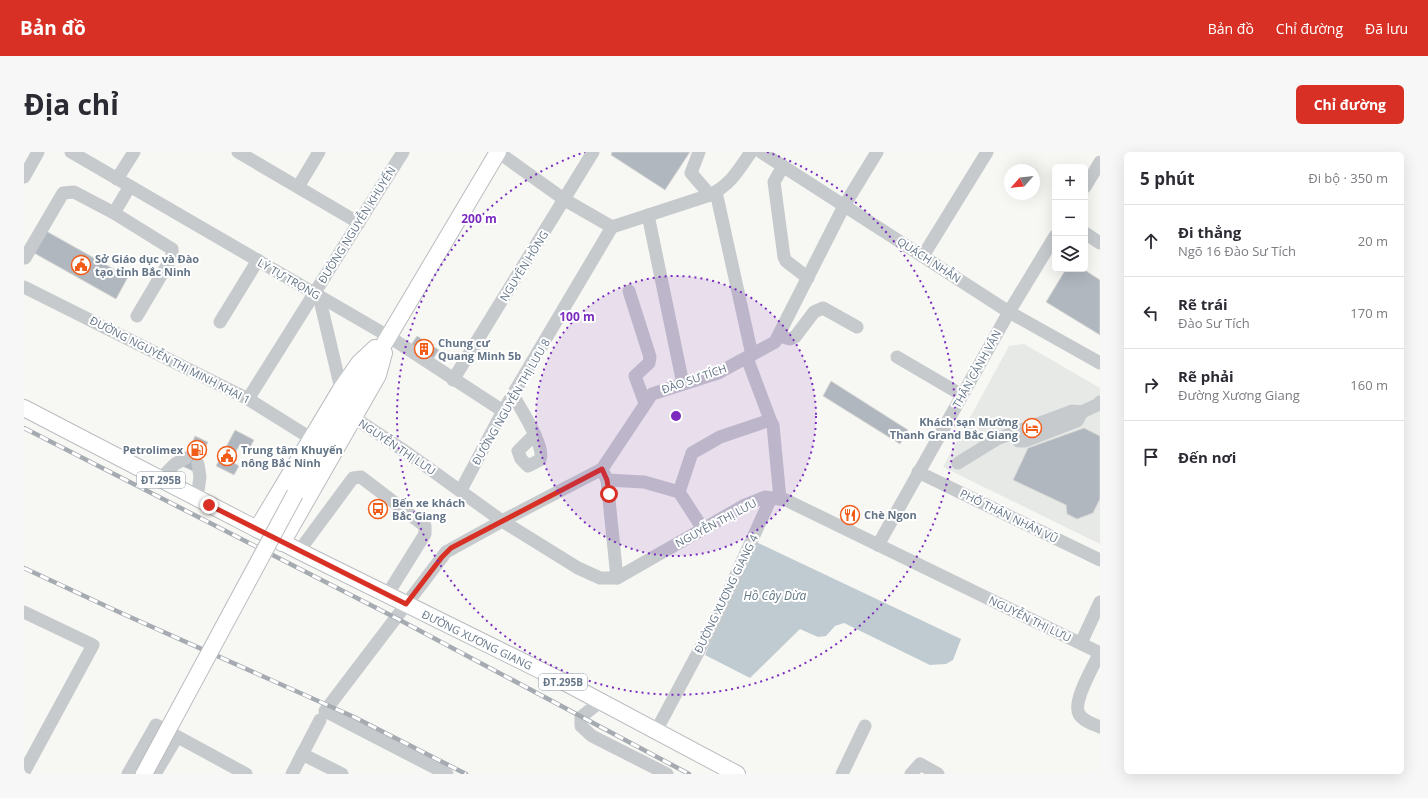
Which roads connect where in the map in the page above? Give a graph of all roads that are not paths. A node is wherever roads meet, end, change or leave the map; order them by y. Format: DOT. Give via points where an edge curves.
graph roads {
  1 [pos="38,152"];
  2 [pos="71,152"];
  3 [pos="134,152"];
  4 [pos="238,152"];
  5 [pos="319,152"];
  6 [pos="403,152"];
  7 [pos="498,152"];
  8 [pos="593,152"];
  9 [pos="699,152"];
  10 [pos="751,152"];
  11 [pos="761,152"];
  12 [pos="877,152"];
  13 [pos="987,152"];
  14 [pos="1100,162"];
  15 [pos="783,166"];
  16 [pos="24,177"];
  17 [pos="118,179"];
  18 [pos="1088,182"];
  19 [pos="130,186"];
  20 [pos="298,187"];
  21 [pos="713,193"];
  22 [pos="565,200"];
  23 [pos="844,206"];
  24 [pos="114,212"];
  25 [pos="648,215"];
  26 [pos="359,223"];
  27 [pos="612,227"];
  28 [pos="1088,235"];
  29 [pos="1052,241"];
  30 [pos="1100,243"];
  31 [pos="923,256"];
  32 [pos="25,258"];
  33 [pos="258,260"];
  34 [pos="808,278"];
  35 [pos="24,287"];
  36 [pos="629,291"];
  37 [pos="317,295"];
  38 [pos="1009,312"];
  39 [pos="137,316"];
  40 [pos="220,322"];
  41 [pos="857,327"];
  42 [pos="388,336"];
  43 [pos="779,336"];
  44 [pos="749,356"];
  45 [pos="897,357"];
  46 [pos="1100,363"];
  47 [pos="453,380"];
  48 [pos="683,384"];
  49 [pos="341,389"];
  50 [pos="962,394"];
  51 [pos="513,395"];
  52 [pos="248,399"];
  53 [pos="644,403"];
  54 [pos="1100,404"];
  55 [pos="24,408"];
  56 [pos="503,411"];
  57 [pos="353,417"];
  58 [pos="771,422"];
  59 [pos="534,435"];
  60 [pos="312,439"];
  61 [pos="186,458"];
  62 [pos="958,463"];
  63 [pos="198,464"];
  64 [pos="918,472"];
  65 [pos="605,475"];
  66 [pos="160,479"];
  67 [pos="461,490"];
  68 [pos="679,492"];
  69 [pos="197,498"];
  70 [pos="776,499"];
  71 [pos="502,520"];
  72 [pos="257,529"];
  73 [pos="703,529"];
  74 [pos="282,543"];
  75 [pos="878,545"];
  76 [pos="299,552"];
  77 [pos="1100,560"];
  78 [pos="617,578"];
  79 [pos="387,594"];
  80 [pos="1100,602"];
  81 [pos="406,604"];
  82 [pos="24,612"];
  83 [pos="1081,643"];
  84 [pos="1100,652"];
  85 [pos="600,702"];
  86 [pos="320,720"];
  87 [pos="865,726"];
  88 [pos="1100,727"];
  89 [pos="656,731"];
  90 [pos="177,737"];
  91 [pos="302,754"];
  92 [pos="24,772"];
  93 [pos="242,773"];
  94 [pos="128,774"];
  95 [pos="144,774"];
  96 [pos="156,774"];
  97 [pos="292,774"];
  98 [pos="342,774"];
  99 [pos="447,774"];
  100 [pos="666,774"];
  101 [pos="737,774"];
  102 [pos="842,774"];
  103 [pos="910,774"];
  104 [pos="938,774"];
  1 -- 16 [label="street"];
  2 -- 17 [label="street, LÝ TỰ TRỌNG"];
  3 -- 17 [label="street"];
  4 -- 20 [label="street"];
  5 -- 20 [label="street"];
  6 -- 26 [label="street, ĐƯỜNG NGUYỄN KHUYẾN"];
  7 -- 22 [label="street"];
  7 -- 42 [label="main road"];
  8 -- 22 [label="street, NGUYÊN HỒNG"];
  9 -- 21 [label="street" via="691,173"];
  10 -- 21 [label="street" via="733,179 723,189"];
  11 -- 15 [label="street, QUÁCH NHẪN"];
  12 -- 23 [label="street, ĐÀO SƯ TÍCH"];
  13 -- 31 [label="street"];
  14 -- 18 [label="street"];
  15 -- 23 [label="street, QUÁCH NHẪN"];
  15 -- 34 [label="street" via="774,182 784,257"];
  17 -- 19 [label="street, LÝ TỰ TRỌNG"];
  19 -- 24 [label="street"];
  19 -- 33 [label="street, LÝ TỰ TRỌNG"];
  20 -- 26 [label="street"];
  21 -- 25 [label="street"];
  21 -- 44 [label="street"];
  22 -- 27 [label="street"];
  22 -- 47 [label="street, NGUYÊN HỒNG"];
  23 -- 31 [label="street, QUÁCH NHẪN"];
  23 -- 34 [label="street, ĐÀO SƯ TÍCH"];
  24 -- 32 [label="street" via="74,192 63,193"];
  24 -- 39 [label="street" via="172,249 172,257"];
  25 -- 27 [label="street"];
  25 -- 48 [label="street"];
  26 -- 37 [label="street, ĐƯỜNG NGUYỄN KHUYẾN"];
  27 -- 51 [label="street, ĐƯỜNG NGUYỄN THỊ LƯU 8"];
  28 -- 30 [label="street"];
  29 -- 38 [label="street, THÂN CẢNH VÂN"];
  31 -- 38 [label="street, QUÁCH NHẪN"];
  33 -- 37 [label="street, LÝ TỰ TRỌNG"];
  33 -- 40 [label="street"];
  34 -- 43 [label="street, ĐÀO SƯ TÍCH"];
  35 -- 52 [label="street, ĐƯỜNG NGUYỄN THỊ MINH KHAI 1"];
  36 -- 53 [label="street" via="650,357 649,363 635,376"];
  37 -- 42 [label="street, LÝ TỰ TRỌNG"];
  37 -- 49 [label="street"];
  37 -- 52 [label="street, ĐƯỜNG NGUYỄN KHUYẾN"];
  38 -- 46 [label="street, QUÁCH NHẪN"];
  38 -- 50 [label="street, THÂN CẢNH VÂN"];
  41 -- 43 [label="street" via="823,308 814,312 795,338"];
  42 -- 47 [label="street, LÝ TỰ TRỌNG"];
  42 -- 49 [label="main road" via="359,362"];
  42 -- 57 [label="main road" via="378,375"];
  42 -- 95 [label="main road, bridge" via="295,494"];
  43 -- 44 [label="street, ĐÀO SƯ TÍCH" via="775,342"];
  44 -- 48 [label="street, ĐÀO SƯ TÍCH" via="718,374"];
  44 -- 58 [label="street"];
  45 -- 50 [label="street"];
  47 -- 56 [label="street, LÝ TỰ TRỌNG"];
  48 -- 53 [label="street, ĐÀO SƯ TÍCH" via="652,394"];
  49 -- 60 [label="main road"];
  50 -- 64 [label="street, THÂN CẢNH VÂN"];
  51 -- 56 [label="street, ĐƯỜNG NGUYỄN THỊ LƯU 8"];
  51 -- 59 [label="street"];
  52 -- 60 [label="street, ĐƯỜNG NGUYỄN THỊ MINH KHAI 1"];
  53 -- 65 [label="street, ĐÀO SƯ TÍCH"];
  54 -- 62 [label="street" via="1082,412 1072,411 997,439"];
  55 -- 66 [label="main road, ĐƯỜNG XƯƠNG GIANG / ĐT.295B"];
  56 -- 67 [label="street, ĐƯỜNG NGUYỄN THỊ LƯU 8"];
  57 -- 67 [label="street, NGUYỄN THỊ LƯU"];
  57 -- 74 [label="main road"];
  58 -- 68 [label="street" via="767,421 720,437 697,449 689,457"];
  58 -- 70 [label="street"];
  60 -- 72 [label="main road"];
  61 -- 66 [label="street" via="174,464"];
  63 -- 69 [label="street" via="200,477"];
  64 -- 75 [label="street, THÂN CẢNH VÂN"];
  64 -- 77 [label="street, PHỐ THÂN NHÂN VŨ"];
  65 -- 68 [label="street"];
  65 -- 71 [label="street"];
  65 -- 78 [label="street"];
  66 -- 69 [label="main road, ĐƯỜNG XƯƠNG GIANG / ĐT.295B"];
  67 -- 71 [label="street, NGUYỄN THỊ LƯU"];
  68 -- 73 [label="street"];
  69 -- 72 [label="main road, ĐƯỜNG XƯƠNG GIANG / ĐT.295B"];
  70 -- 73 [label="street, NGUYỄN THỊ LƯU" via="765,497"];
  70 -- 75 [label="street, NGUYỄN THỊ LƯU" via="786,500"];
  70 -- 89 [label="street, ĐƯỜNG XƯƠNG GIANG 4"];
  71 -- 78 [label="street, NGUYỄN THỊ LƯU" via="578,568 600,578"];
  71 -- 81 [label="street" via="446,552"];
  72 -- 74 [label="main road, ĐƯỜNG XƯƠNG GIANG / ĐT.295B"];
  73 -- 78 [label="street, NGUYỄN THỊ LƯU"];
  74 -- 76 [label="main road, ĐƯỜNG XƯƠNG GIANG / ĐT.295B"];
  75 -- 83 [label="street, NGUYỄN THỊ LƯU"];
  76 -- 79 [label="main road, ĐƯỜNG XƯƠNG GIANG / ĐT.295B"];
  76 -- 79 [label="street" via="353,478 361,476 427,529"];
  79 -- 81 [label="main road, ĐƯỜNG XƯƠNG GIANG / ĐT.295B"];
  80 -- 83 [label="street"];
  81 -- 85 [label="main road, ĐƯỜNG XƯƠNG GIANG / ĐT.295B"];
  81 -- 99 [label="street" via="325,710"];
  82 -- 92 [label="street" via="93,645"];
  83 -- 84 [label="street, NGUYỄN THỊ LƯU"];
  84 -- 88 [label="street" via="1077,707 1082,718"];
  85 -- 89 [label="main road, ĐƯỜNG XƯƠNG GIANG / ĐT.295B"];
  85 -- 100 [label="street" via="581,717 581,726 592,736"];
  86 -- 91 [label="street"];
  87 -- 102 [label="street"];
  89 -- 101 [label="main road, ĐƯỜNG XƯƠNG GIANG / ĐT.295B"];
  90 -- 93 [label="street"];
  90 -- 94 [label="street" via="156,725"];
  90 -- 96 [label="street"];
  91 -- 97 [label="street"];
  91 -- 98 [label="street"];
  103 -- 104 [label="street" via="920,764"];
}
